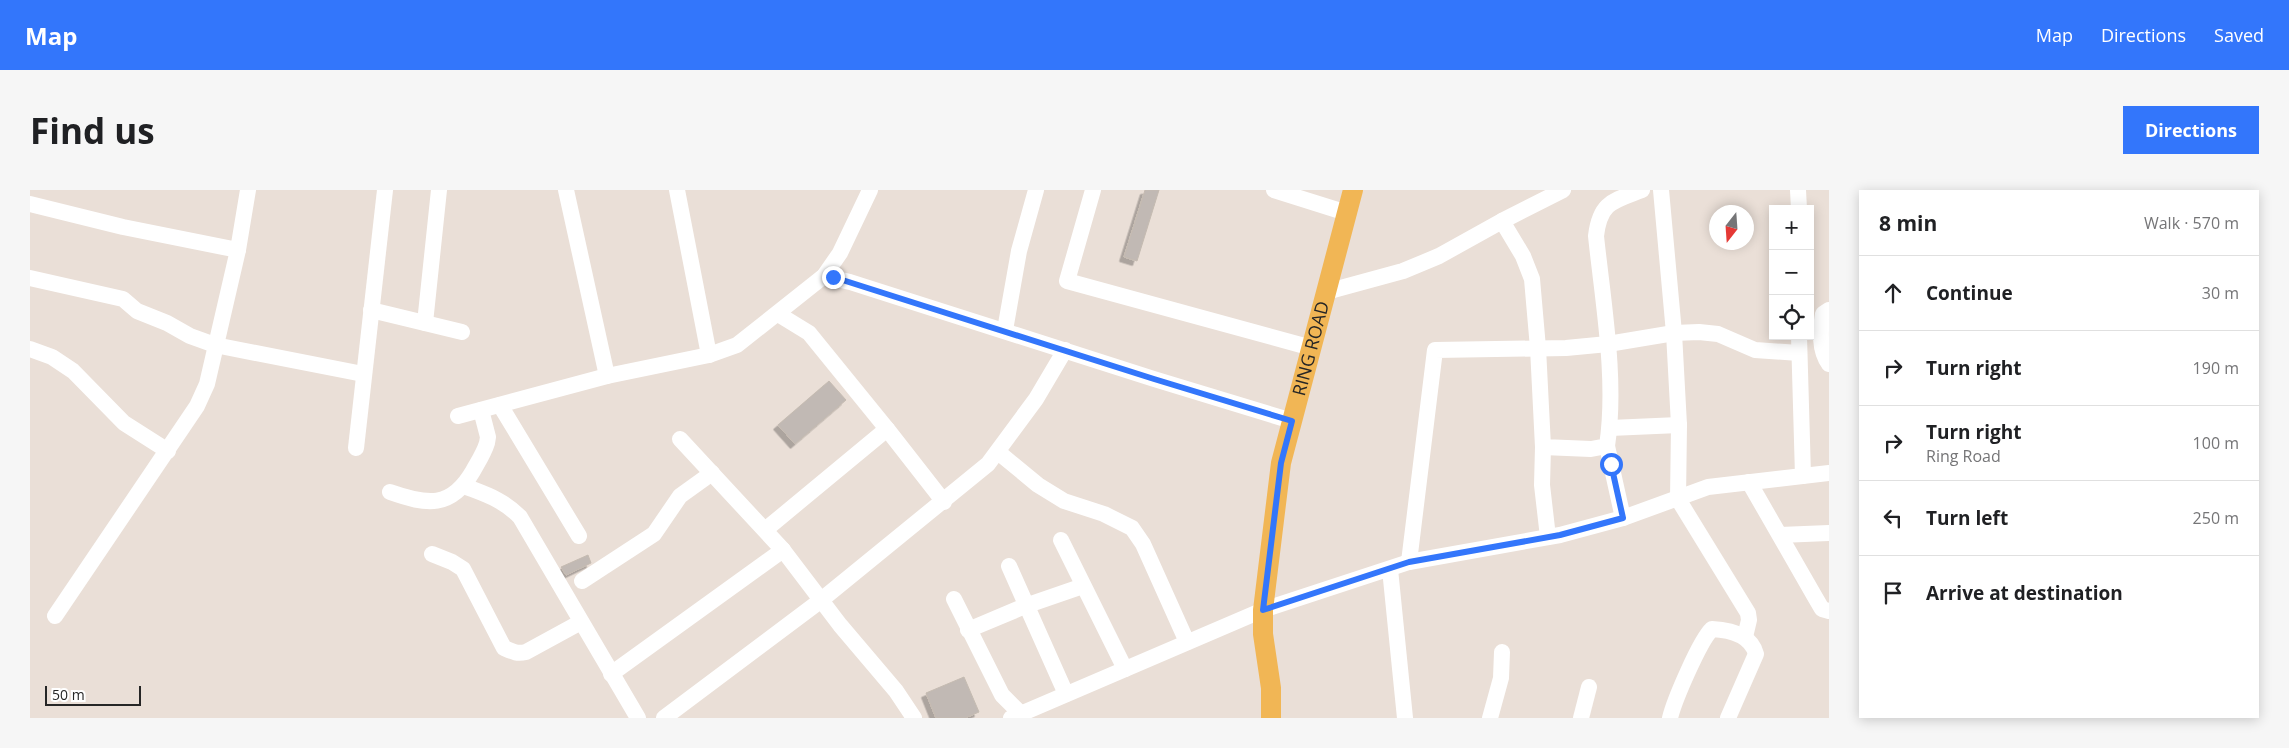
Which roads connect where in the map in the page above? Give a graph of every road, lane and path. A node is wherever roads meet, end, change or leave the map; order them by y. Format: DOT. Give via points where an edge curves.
graph roads {
  1 [pos="248,190"];
  2 [pos="385,190"];
  3 [pos="439,190"];
  4 [pos="566,190"];
  5 [pos="677,190"];
  6 [pos="870,190"];
  7 [pos="1036,190"];
  8 [pos="1093,190"];
  9 [pos="1274,190"];
  10 [pos="1353,190"];
  11 [pos="1563,190"];
  12 [pos="1642,190"];
  13 [pos="1661,190"];
  14 [pos="1798,190"];
  15 [pos="30,204"];
  16 [pos="1798,205"];
  17 [pos="1347,214"];
  18 [pos="1502,221"];
  19 [pos="238,250"];
  20 [pos="824,276"];
  21 [pos="30,278"];
  22 [pos="1326,292"];
  23 [pos="371,310"];
  24 [pos="1829,310"];
  25 [pos="778,314"];
  26 [pos="425,323"];
  27 [pos="1005,330"];
  28 [pos="462,332"];
  29 [pos="1674,333"];
  30 [pos="1799,340"];
  31 [pos="1608,344"];
  32 [pos="215,345"];
  33 [pos="1312,348"];
  34 [pos="1538,348"];
  35 [pos="30,349"];
  36 [pos="1065,350"];
  37 [pos="1799,353"];
  38 [pos="709,355"];
  39 [pos="1829,364"];
  40 [pos="363,374"];
  41 [pos="607,376"];
  42 [pos="500,405"];
  43 [pos="481,410"];
  44 [pos="458,416"];
  45 [pos="1292,421"];
  46 [pos="1679,425"];
  47 [pos="1610,428"];
  48 [pos="887,429"];
  49 [pos="680,439"];
  50 [pos="1607,446"];
  51 [pos="1543,447"];
  52 [pos="356,448"];
  53 [pos="168,451"];
  54 [pos="998,452"];
  55 [pos="712,473"];
  56 [pos="1829,473"];
  57 [pos="1803,476"];
  58 [pos="1749,482"];
  59 [pos="464,486"];
  60 [pos="390,492"];
  61 [pos="1678,499"];
  62 [pos="944,502"];
  63 [pos="1623,518"];
  64 [pos="765,530"];
  65 [pos="1829,533"];
  66 [pos="1780,535"];
  67 [pos="578,536"];
  68 [pos="1548,537"];
  69 [pos="1062,540"];
  70 [pos="783,550"];
  71 [pos="432,554"];
  72 [pos="1409,562"];
  73 [pos="1008,566"];
  74 [pos="1390,568"];
  75 [pos="582,581"];
  76 [pos="1083,586"];
  77 [pos="954,599"];
  78 [pos="820,601"];
  79 [pos="1026,606"];
  80 [pos="1263,610"];
  81 [pos="1829,611"];
  82 [pos="55,616"];
  83 [pos="581,622"];
  84 [pos="968,630"];
  85 [pos="1745,637"];
  86 [pos="1187,642"];
  87 [pos="1502,652"];
  88 [pos="1125,669"];
  89 [pos="611,674"];
  90 [pos="1589,687"];
  91 [pos="1066,694"];
  92 [pos="1016,716"];
  93 [pos="638,718"];
  94 [pos="664,718"];
  95 [pos="914,718"];
  96 [pos="1272,718"];
  97 [pos="1405,718"];
  98 [pos="1490,718"];
  99 [pos="1581,718"];
  100 [pos="1670,718"];
  101 [pos="1728,718"];
  1 -- 19 [label="street"];
  2 -- 23 [label="street"];
  3 -- 26 [label="street"];
  4 -- 41 [label="street"];
  5 -- 38 [label="street"];
  6 -- 20 [label="street" via="840,253"];
  7 -- 27 [label="street" via="1019,251"];
  8 -- 33 [label="street" via="1067,281"];
  9 -- 17 [label="street"];
  10 -- 17 [label="main road, RING ROAD"];
  11 -- 18 [label="street"];
  12 -- 31 [label="street" via="1617,199 1604,208 1598,224 1596,236"];
  13 -- 29 [label="street"];
  14 -- 16 [label="street"];
  15 -- 19 [label="street"];
  17 -- 22 [label="main road, RING ROAD"];
  18 -- 22 [label="street" via="1439,256 1403,271"];
  18 -- 34 [label="street" via="1532,278"];
  19 -- 32 [label="street"];
  20 -- 25 [label="street"];
  20 -- 27 [label="street"];
  21 -- 32 [label="street" via="124,299 137,311"];
  22 -- 33 [label="main road, RING ROAD"];
  23 -- 26 [label="street"];
  23 -- 40 [label="street"];
  24 -- 39 [label="street" via="1823,314 1821,330 1824,358"];
  25 -- 38 [label="street" via="737,345"];
  25 -- 48 [label="street" via="809,333"];
  26 -- 28 [label="street"];
  27 -- 36 [label="street"];
  29 -- 31 [label="street"];
  29 -- 37 [label="street" via="1718,334 1755,350"];
  29 -- 46 [label="street"];
  30 -- 37 [label="street"];
  31 -- 34 [label="street"];
  31 -- 47 [label="street"];
  32 -- 40 [label="street"];
  32 -- 53 [label="street" via="197,406"];
  33 -- 45 [label="main road, RING ROAD"];
  34 -- 51 [label="street"];
  34 -- 72 [label="street" via="1435,350"];
  35 -- 53 [label="street" via="52,357 73,371 124,423"];
  36 -- 45 [label="street"];
  36 -- 54 [label="street" via="1036,399"];
  37 -- 57 [label="street"];
  38 -- 41 [label="street"];
  40 -- 52 [label="street"];
  41 -- 42 [label="street"];
  42 -- 43 [label="street"];
  42 -- 67 [label="street"];
  43 -- 44 [label="street"];
  43 -- 59 [label="street" via="487,443"];
  45 -- 80 [label="main road, RING ROAD" via="1281,463"];
  46 -- 47 [label="street"];
  46 -- 61 [label="street"];
  47 -- 50 [label="street"];
  48 -- 62 [label="street"];
  48 -- 64 [label="street"];
  49 -- 55 [label="street"];
  50 -- 51 [label="street" via="1591,450"];
  50 -- 63 [label="street"];
  51 -- 68 [label="street" via="1542,485"];
  53 -- 82 [label="street"];
  54 -- 62 [label="street"];
  54 -- 86 [label="street" via="1064,502 1104,514 1132,528 1143,544"];
  55 -- 64 [label="street"];
  55 -- 75 [label="street" via="680,496 654,534"];
  56 -- 57 [label="street"];
  57 -- 58 [label="street"];
  58 -- 61 [label="street" via="1708,488"];
  58 -- 66 [label="street"];
  59 -- 60 [label="street" via="444,500 430,502"];
  59 -- 83 [label="street" via="499,499 520,517"];
  61 -- 63 [label="street"];
  61 -- 85 [label="street" via="1748,613"];
  62 -- 78 [label="street"];
  63 -- 68 [label="street"];
  64 -- 70 [label="street"];
  65 -- 66 [label="street"];
  66 -- 81 [label="street" via="1814,597 1822,609"];
  68 -- 72 [label="street"];
  69 -- 76 [label="street"];
  70 -- 78 [label="street"];
  70 -- 89 [label="street"];
  71 -- 83 [label="street" via="463,569 504,648 512,652 526,652"];
  72 -- 74 [label="street"];
  73 -- 79 [label="street"];
  74 -- 80 [label="street"];
  74 -- 97 [label="street"];
  76 -- 79 [label="street"];
  76 -- 88 [label="street"];
  77 -- 84 [label="street"];
  78 -- 94 [label="street"];
  78 -- 95 [label="street" via="896,691"];
  79 -- 84 [label="street"];
  79 -- 91 [label="street"];
  80 -- 86 [label="street"];
  80 -- 96 [label="main road, RING ROAD" via="1262,634 1271,688"];
  83 -- 89 [label="street"];
  84 -- 92 [label="street"];
  85 -- 100 [label="street" via="1718,629 1706,634"];
  85 -- 101 [label="street" via="1754,645 1756,654"];
  86 -- 88 [label="street"];
  87 -- 98 [label="street" via="1501,678"];
  88 -- 91 [label="street"];
  89 -- 93 [label="street"];
  90 -- 99 [label="street"];
  91 -- 92 [label="street"];
}
